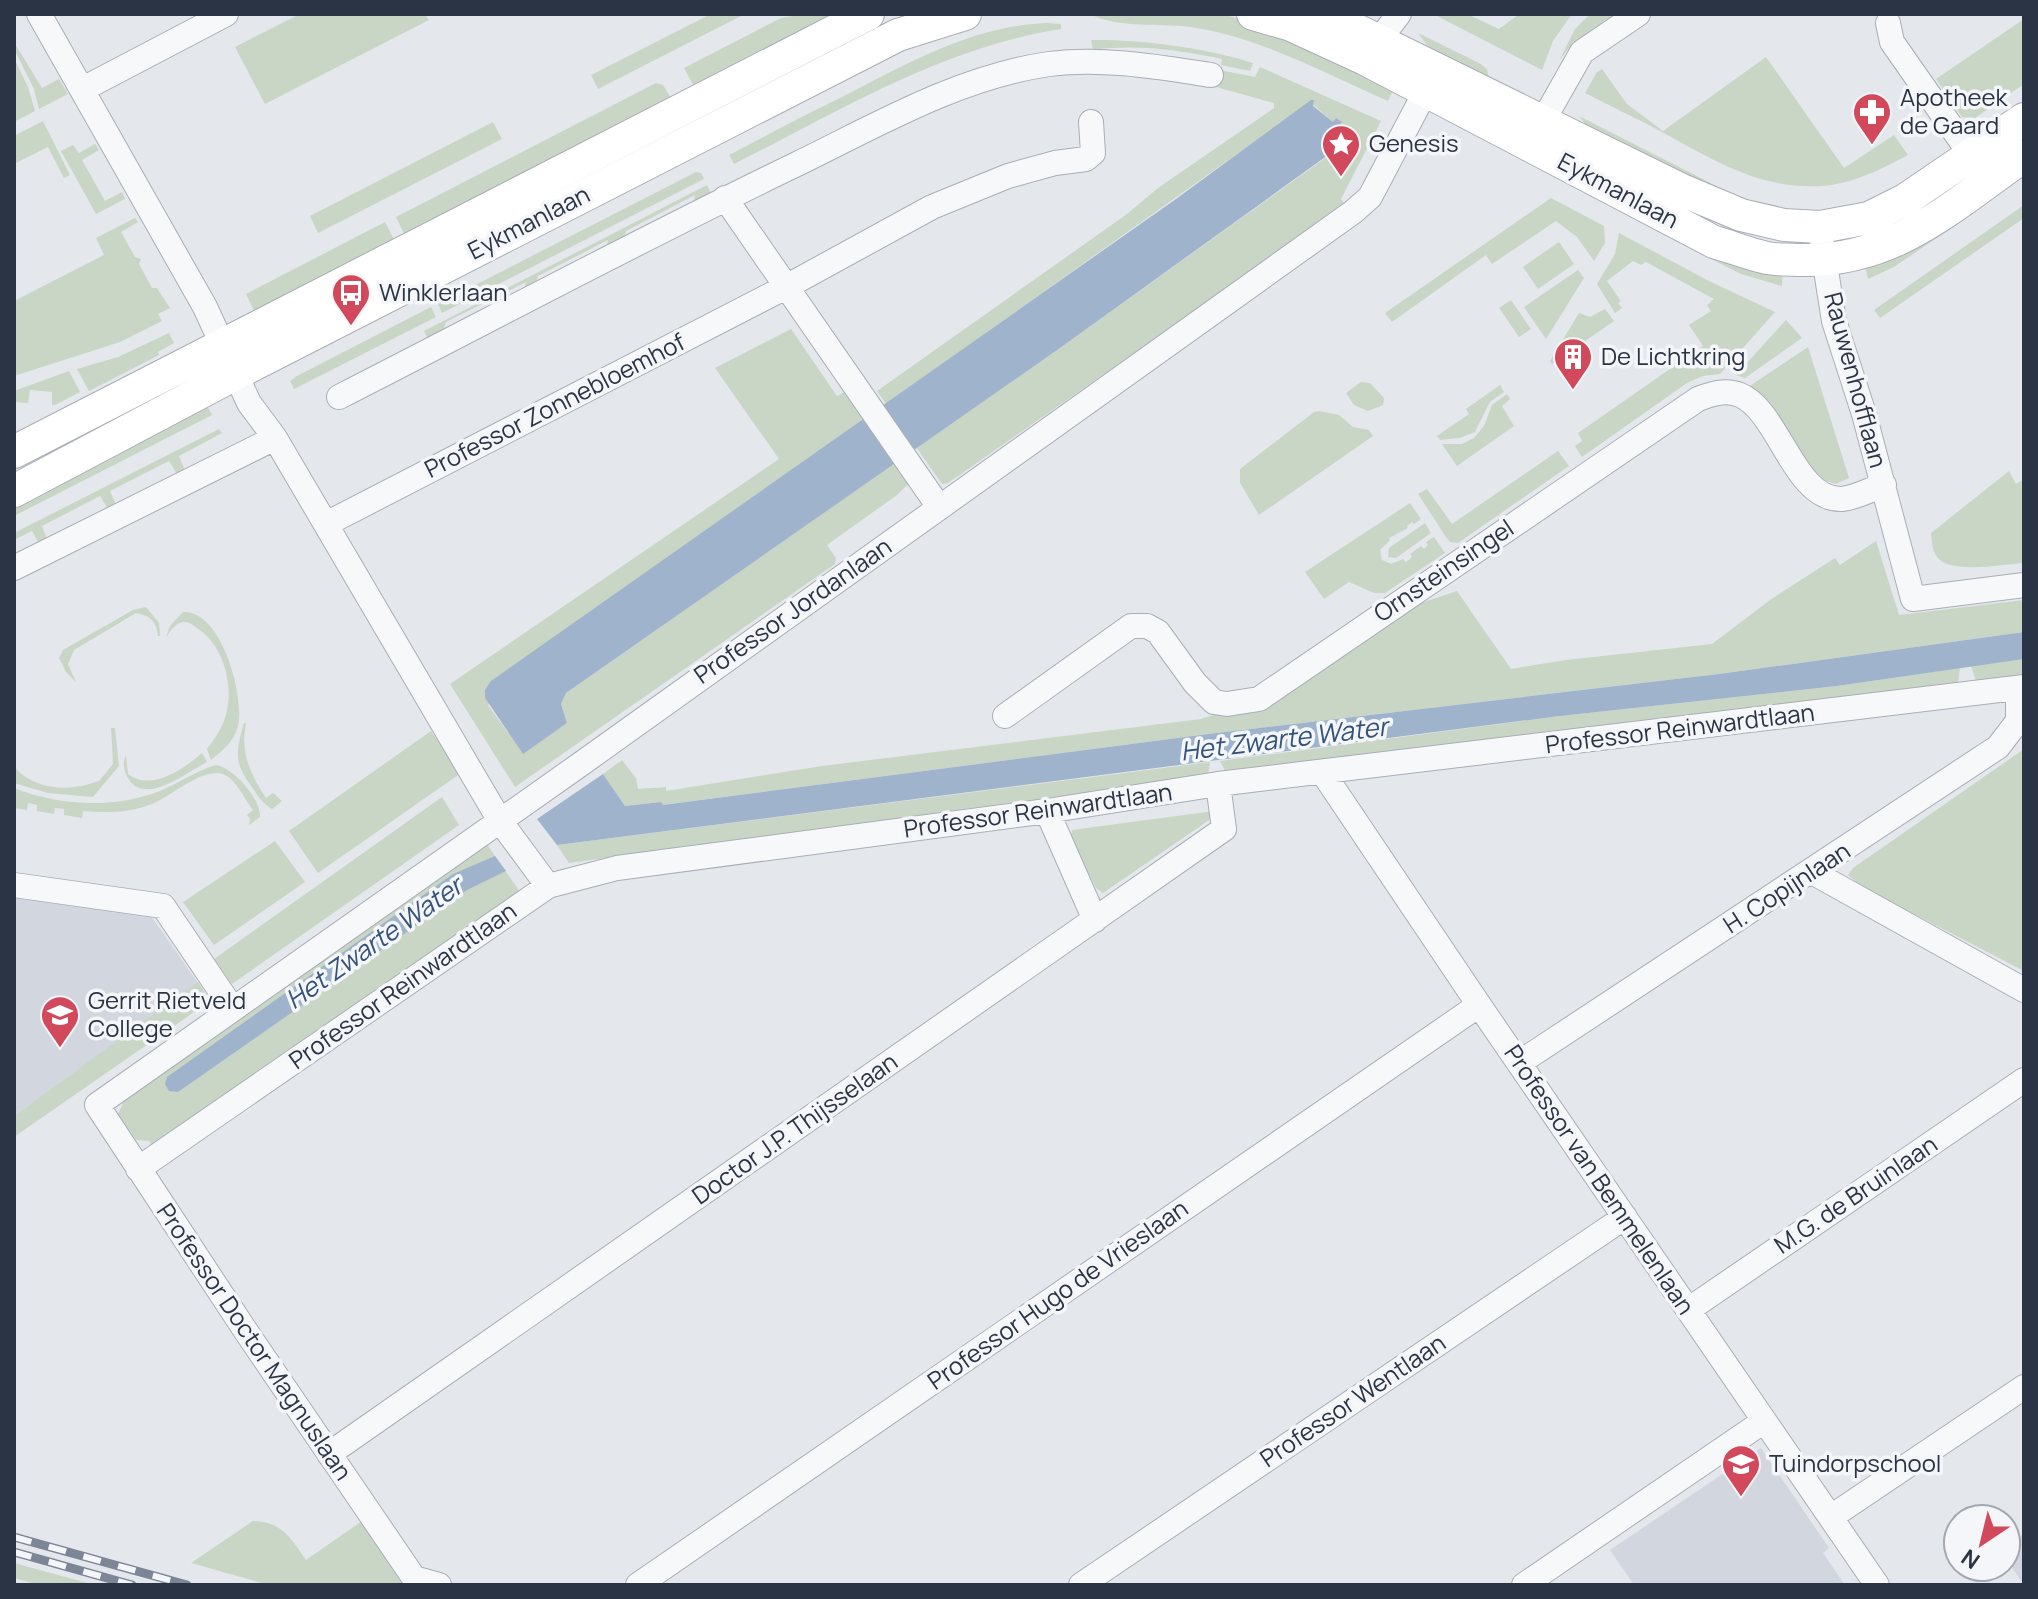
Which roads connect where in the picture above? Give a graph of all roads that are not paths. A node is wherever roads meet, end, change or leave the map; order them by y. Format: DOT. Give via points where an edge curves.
graph roads {
  1 [pos="39,14"];
  2 [pos="226,14"];
  3 [pos="868,14"];
  4 [pos="965,14"];
  5 [pos="1253,14"];
  6 [pos="1324,14"];
  7 [pos="1399,14"];
  8 [pos="1638,14"];
  9 [pos="1888,23"];
  10 [pos="1371,50"];
  11 [pos="1211,75"];
  12 [pos="1431,80"];
  13 [pos="83,89"];
  14 [pos="2024,119"];
  15 [pos="1091,122"];
  16 [pos="1536,133"];
  17 [pos="2024,156"];
  18 [pos="1980,168"];
  19 [pos="725,198"];
  20 [pos="1820,227"];
  21 [pos="1824,260"];
  22 [pos="784,288"];
  23 [pos="230,359"];
  24 [pos="339,397"];
  25 [pos="275,438"];
  26 [pos="14,452"];
  27 [pos="1884,485"];
  28 [pos="14,491"];
  29 [pos="939,507"];
  30 [pos="326,524"];
  31 [pos="14,568"];
  32 [pos="2024,585"];
  33 [pos="2021,688"];
  34 [pos="1005,716"];
  35 [pos="1323,773"];
  36 [pos="1218,784"];
  37 [pos="1047,811"];
  38 [pos="500,821"];
  39 [pos="1812,872"];
  40 [pos="14,885"];
  41 [pos="548,886"];
  42 [pos="1095,920"];
  43 [pos="2024,990"];
  44 [pos="1479,1005"];
  45 [pos="232,1008"];
  46 [pos="1519,1063"];
  47 [pos="2024,1080"];
  48 [pos="97,1105"];
  49 [pos="138,1169"];
  50 [pos="1625,1217"];
  51 [pos="1688,1310"];
  52 [pos="2024,1387"];
  53 [pos="1764,1421"];
  54 [pos="329,1454"];
  55 [pos="1831,1517"];
  56 [pos="439,1585"];
  57 [pos="638,1585"];
  58 [pos="1081,1585"];
  59 [pos="1524,1585"];
  60 [pos="1877,1585"];
  1 -- 13 [label="street"];
  2 -- 13 [label="street"];
  3 -- 23 [label="main road, Eykmanlaan"];
  4 -- 23 [label="main road, Eykmanlaan" via="898,35"];
  5 -- 10 [label="main road, Eykmanlaan"];
  6 -- 10 [label="main road, Eykmanlaan"];
  7 -- 10 [label="street"];
  8 -- 16 [label="street" via="1582,52"];
  9 -- 18 [label="street" via="1892,42"];
  10 -- 12 [label="main road, Eykmanlaan"];
  11 -- 19 [label="street" via="1150,66 1048,64 938,95"];
  12 -- 16 [label="main road, Eykmanlaan"];
  12 -- 29 [label="street, Professor Jordanlaan" via="1370,197 1353,212"];
  13 -- 23 [label="street"];
  14 -- 18 [label="main road, Eykmanlaan"];
  15 -- 22 [label="street, Professor Zonnebloemhof" via="1093,153 1086,159 1008,176 932,207"];
  16 -- 20 [label="main road, Eykmanlaan" via="1741,215"];
  16 -- 21 [label="main road, Eykmanlaan" via="1714,242 1770,259"];
  17 -- 18 [label="main road, Eykmanlaan"];
  18 -- 20 [label="main road, Eykmanlaan" via="1869,218"];
  18 -- 21 [label="main road, Eykmanlaan" via="1928,224 1864,254"];
  19 -- 22 [label="street"];
  19 -- 24 [label="street"];
  20 -- 21 [label="street, Rauwenhofflaan"];
  21 -- 27 [label="street, Rauwenhofflaan" via="1834,321"];
  22 -- 29 [label="street"];
  22 -- 30 [label="street, Professor Zonnebloemhof"];
  23 -- 25 [label="street" via="249,403"];
  23 -- 26 [label="main road, Eykmanlaan"];
  23 -- 28 [label="main road, Eykmanlaan"];
  25 -- 30 [label="street"];
  25 -- 31 [label="street"];
  27 -- 32 [label="street, Rauwenhofflaan" via="1913,599"];
  27 -- 34 [label="street, Ornsteinsingel" via="1843,499 1811,487 1757,408 1741,395 1719,392 1686,406 1259,699 1214,702 1158,632 1131,626"];
  29 -- 38 [label="street, Professor Jordanlaan"];
  30 -- 38 [label="street"];
  33 -- 35 [label="street, Professor Reinwardtlaan"];
  33 -- 39 [label="street, H. Copijnlaan" via="2018,721 1998,747"];
  35 -- 36 [label="street, Professor Reinwardtlaan"];
  35 -- 44 [label="street, Professor van Bemmelenlaan"];
  36 -- 37 [label="street, Professor Reinwardtlaan"];
  36 -- 42 [label="street, Doctor J.P. Thijsselaan" via="1224,829"];
  37 -- 41 [label="street, Professor Reinwardtlaan" via="617,868"];
  37 -- 42 [label="street"];
  38 -- 41 [label="street"];
  38 -- 45 [label="street, Professor Jordanlaan"];
  39 -- 43 [label="street"];
  39 -- 46 [label="street, H. Copijnlaan"];
  40 -- 45 [label="street" via="163,906"];
  41 -- 49 [label="street, Professor Reinwardtlaan"];
  42 -- 54 [label="street, Doctor J.P. Thijsselaan"];
  44 -- 46 [label="street, Professor van Bemmelenlaan"];
  44 -- 57 [label="street, Professor Hugo de Vrieslaan"];
  45 -- 48 [label="street, Professor Jordanlaan"];
  46 -- 50 [label="street, Professor van Bemmelenlaan"];
  47 -- 51 [label="street, M.G. de Bruinlaan"];
  48 -- 49 [label="street, Professor Doctor Magnuslaan"];
  49 -- 54 [label="street, Professor Doctor Magnuslaan"];
  50 -- 51 [label="street, Professor van Bemmelenlaan"];
  50 -- 58 [label="street, Professor Wentlaan"];
  51 -- 53 [label="street, Professor van Bemmelenlaan"];
  52 -- 55 [label="street"];
  53 -- 55 [label="street, Professor van Bemmelenlaan"];
  53 -- 59 [label="street"];
  54 -- 56 [label="street, Professor Doctor Magnuslaan" via="414,1578"];
  55 -- 60 [label="street, Professor van Bemmelenlaan"];
}
